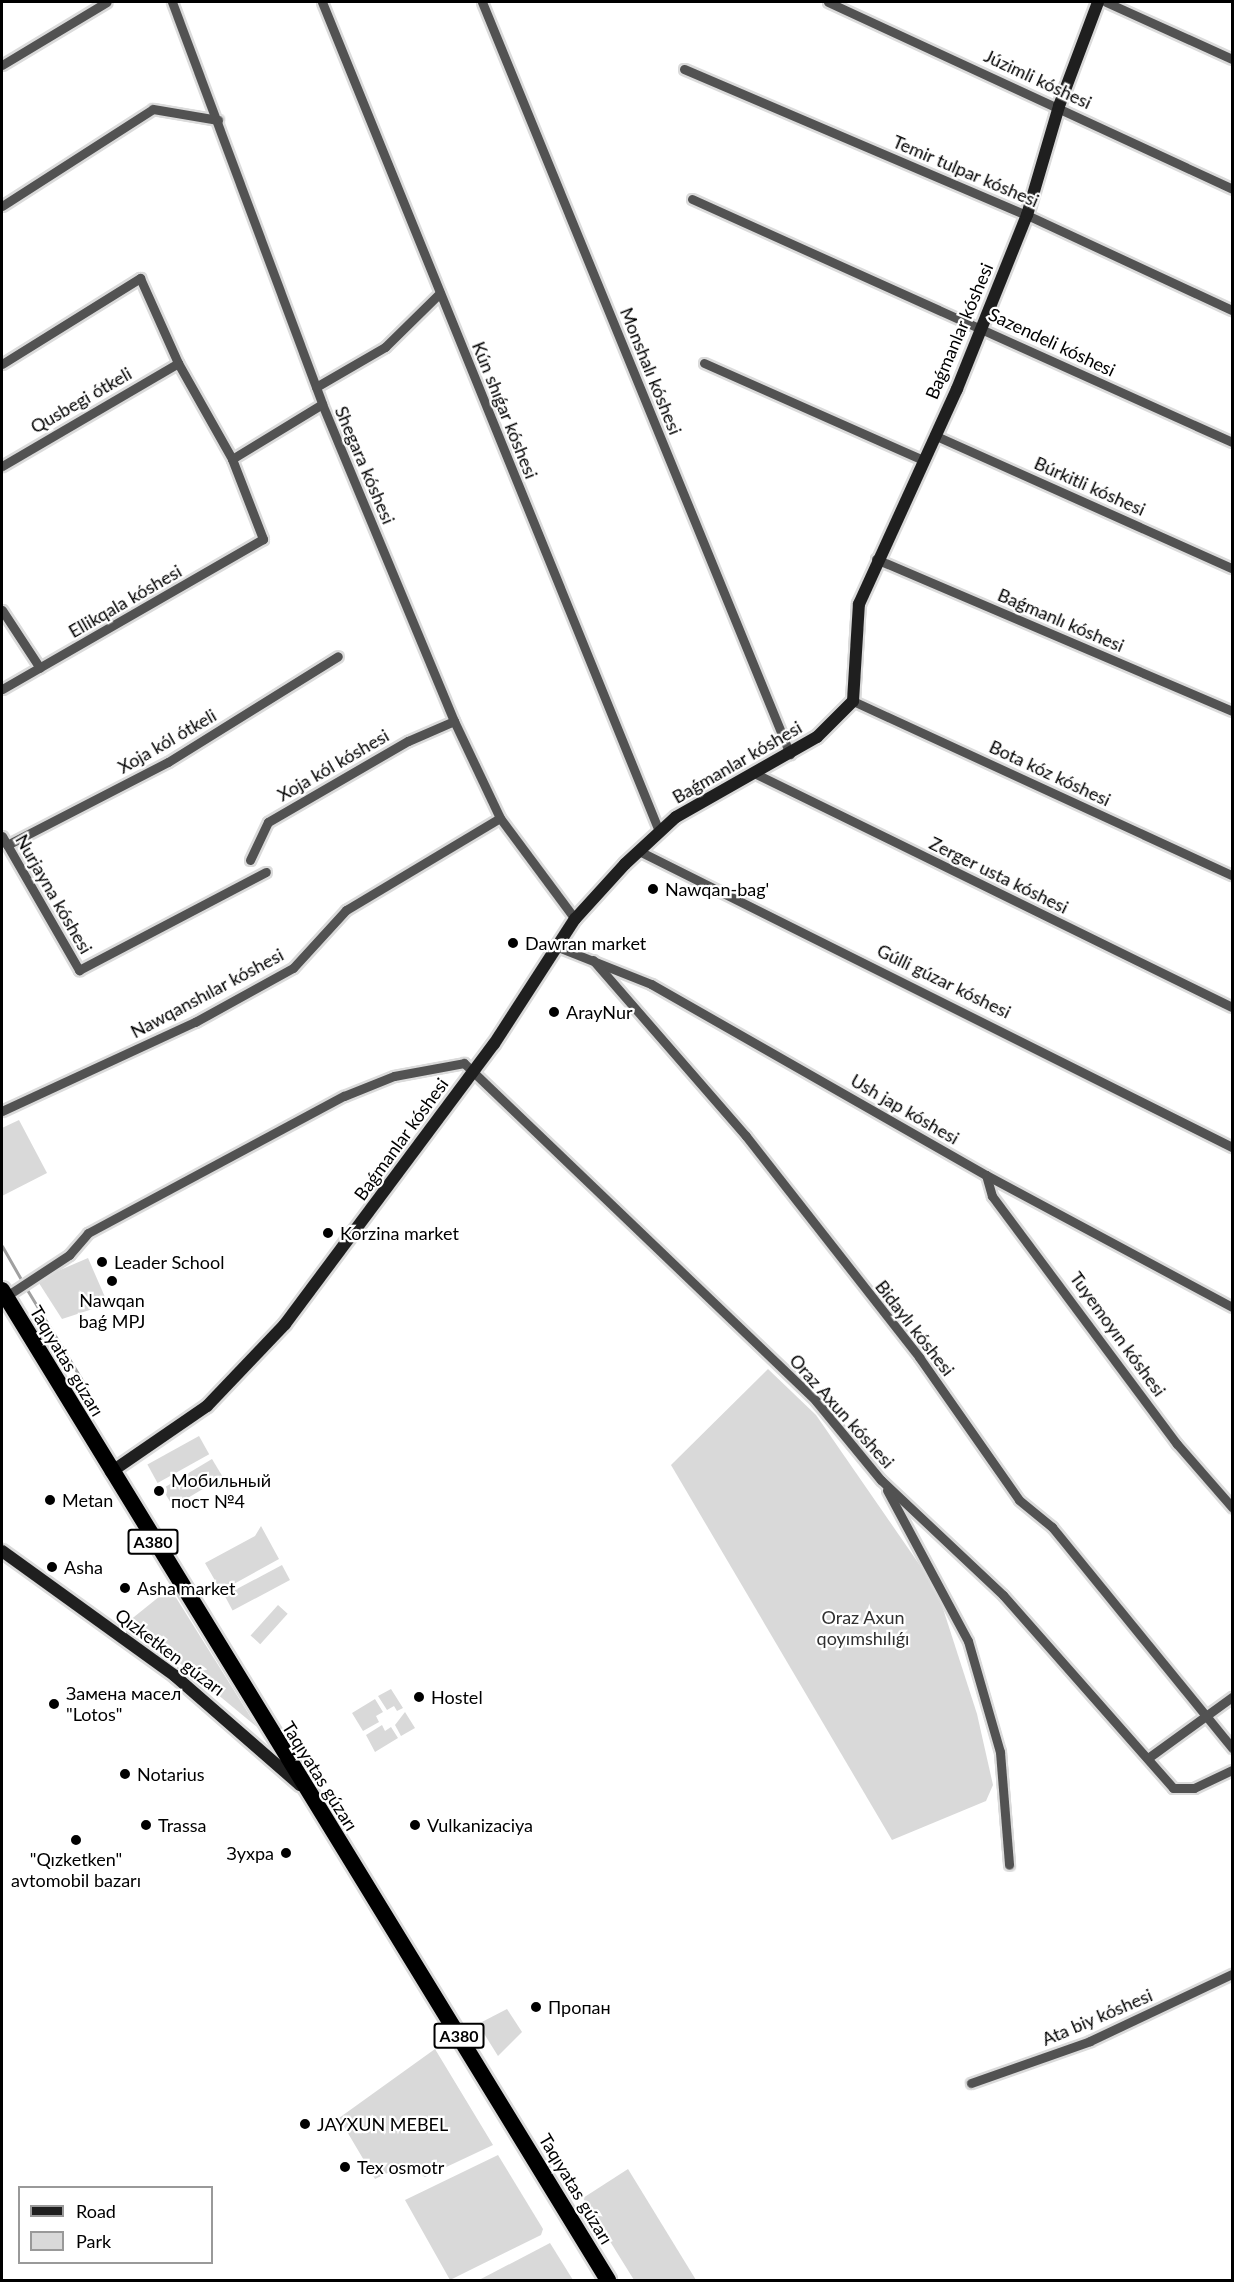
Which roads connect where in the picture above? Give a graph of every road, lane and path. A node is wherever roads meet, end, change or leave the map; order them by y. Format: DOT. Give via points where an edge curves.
graph roads {
  1 [pos="107,2"];
  2 [pos="172,2"];
  3 [pos="321,2"];
  4 [pos="482,2"];
  5 [pos="828,2"];
  6 [pos="1098,2"];
  7 [pos="1106,2"];
  8 [pos="1233,59"];
  9 [pos="2,65"];
  10 [pos="684,69"];
  11 [pos="1059,106"];
  12 [pos="218,120"];
  13 [pos="1233,189"];
  14 [pos="692,199"];
  15 [pos="2,206"];
  16 [pos="1027,215"];
  17 [pos="440,293"];
  18 [pos="1233,310"];
  19 [pos="981,327"];
  20 [pos="178,363"];
  21 [pos="704,363"];
  22 [pos="2,364"];
  23 [pos="316,387"];
  24 [pos="322,404"];
  25 [pos="934,435"];
  26 [pos="1233,442"];
  27 [pos="232,459"];
  28 [pos="923,460"];
  29 [pos="2,466"];
  30 [pos="876,559"];
  31 [pos="1233,568"];
  32 [pos="2,610"];
  33 [pos="338,656"];
  34 [pos="40,668"];
  35 [pos="2,689"];
  36 [pos="853,701"];
  37 [pos="1233,711"];
  38 [pos="454,722"];
  39 [pos="790,754"];
  40 [pos="752,772"];
  41 [pos="500,818"];
  42 [pos="659,831"];
  43 [pos="2,836"];
  44 [pos="7,845"];
  45 [pos="639,851"];
  46 [pos="250,860"];
  47 [pos="266,872"];
  48 [pos="1233,875"];
  49 [pos="575,919"];
  50 [pos="558,947"];
  51 [pos="593,960"];
  52 [pos="1233,1007"];
  53 [pos="473,1071"];
  54 [pos="2,1111"];
  55 [pos="1233,1147"];
  56 [pos="986,1175"];
  57 [pos="3,1293"];
  58 [pos="1233,1307"];
  59 [pos="111,1472"];
  60 [pos="881,1480"];
  61 [pos="1233,1507"];
  62 [pos="3,1554"];
  63 [pos="1233,1697"];
  64 [pos="1210,1716"];
  65 [pos="1233,1748"];
  66 [pos="1148,1758"];
  67 [pos="1233,1770"];
  68 [pos="307,1792"];
  69 [pos="1010,1865"];
  70 [pos="1233,1974"];
  71 [pos="971,2083"];
  72 [pos="608,2280"];
  1 -- 9 [label="street"];
  2 -- 12 [label="street, Shegara kóshesi"];
  3 -- 17 [label="street, Kún shıǵar kóshesi"];
  4 -- 39 [label="street, Monshalı kóshesi"];
  5 -- 11 [label="street, Júzimli kóshesi"];
  6 -- 11 [label="street, Baǵmanlar kóshesi"];
  7 -- 8 [label="street"];
  10 -- 16 [label="street, Temir tulpar kóshesi"];
  11 -- 13 [label="street, Júzimli kóshesi"];
  11 -- 16 [label="street, Baǵmanlar kóshesi"];
  12 -- 15 [label="street" via="153,109"];
  12 -- 23 [label="street, Shegara kóshesi"];
  14 -- 19 [label="street, Sazendeli kóshesi"];
  16 -- 18 [label="street, Temir tulpar kóshesi"];
  16 -- 19 [label="street, Baǵmanlar kóshesi"];
  17 -- 23 [label="street" via="385,347"];
  17 -- 42 [label="street, Kún shıǵar kóshesi"];
  19 -- 25 [label="street, Baǵmanlar kóshesi"];
  19 -- 26 [label="street, Sazendeli kóshesi"];
  20 -- 22 [label="street" via="140,278"];
  20 -- 27 [label="street"];
  20 -- 29 [label="street, Qusbegi ótkeli"];
  21 -- 28 [label="street"];
  23 -- 24 [label="street, Shegara kóshesi"];
  24 -- 27 [label="street"];
  24 -- 38 [label="street, Shegara kóshesi"];
  25 -- 28 [label="street, Baǵmanlar kóshesi"];
  25 -- 31 [label="street, Búrkitli kóshesi"];
  27 -- 34 [label="street, Ellikqala kóshesi" via="263,539"];
  28 -- 30 [label="street, Baǵmanlar kóshesi"];
  30 -- 36 [label="street, Baǵmanlar kóshesi" via="855,624"];
  30 -- 37 [label="street, Baǵmanlı kóshesi"];
  32 -- 34 [label="street"];
  33 -- 44 [label="street, Xoja kól ótkeli" via="168,762"];
  34 -- 35 [label="street, Ellikqala kóshesi"];
  36 -- 39 [label="street, Baǵmanlar kóshesi" via="840,720"];
  36 -- 48 [label="street, Bota kóz kóshesi"];
  38 -- 41 [label="street, Shegara kóshesi"];
  38 -- 46 [label="street, Xoja kól kóshesi" via="408,741 268,822"];
  39 -- 40 [label="street, Baǵmanlar kóshesi"];
  40 -- 42 [label="street, Baǵmanlar kóshesi"];
  40 -- 52 [label="street, Zerger usta kóshesi"];
  41 -- 49 [label="street, Shegara kóshesi"];
  41 -- 54 [label="street, Nawqanshılar kóshesi" via="346,910 293,968 195,1022"];
  42 -- 45 [label="street, Baǵmanlar kóshesi"];
  43 -- 44 [label="street, Nurjayna kóshesi"];
  44 -- 47 [label="street, Nurjayna kóshesi" via="79,970"];
  45 -- 49 [label="street, Baǵmanlar kóshesi"];
  45 -- 55 [label="street, Gúlli gúzar kóshesi"];
  49 -- 50 [label="street, Baǵmanlar kóshesi"];
  50 -- 51 [label="street, Ush jap kóshesi"];
  50 -- 53 [label="street, Baǵmanlar kóshesi"];
  51 -- 56 [label="street, Ush jap kóshesi" via="651,984"];
  51 -- 64 [label="street, Bidaylı kóshesi" via="746,1136 920,1357 1019,1500 1052,1527"];
  53 -- 57 [label="street" via="464,1063 394,1076 344,1096 88,1233 69,1255"];
  53 -- 59 [label="street, Baǵmanlar kóshesi" via="331,1269 247,1368 207,1406"];
  53 -- 60 [label="street, Oraz Axun kóshesi" via="816,1401"];
  56 -- 58 [label="street, Ush jap kóshesi"];
  56 -- 61 [label="street, Tuyemoyın kóshesi" via="992,1196 1177,1444"];
  57 -- 59 [label="highway, Taqıyatas gúzarı / A380"];
  59 -- 68 [label="highway, Taqıyatas gúzarı / A380"];
  60 -- 66 [label="street, Oraz Axun kóshesi" via="1003,1595"];
  60 -- 69 [label="street" via="968,1641 1000,1752"];
  62 -- 68 [label="street, Qızketken gúzarı" via="176,1676"];
  63 -- 64 [label="street"];
  64 -- 65 [label="street, Bidaylı kóshesi"];
  64 -- 66 [label="street"];
  66 -- 67 [label="street, Oraz Axun kóshesi" via="1173,1788 1194,1788"];
  68 -- 72 [label="highway, Taqıyatas gúzarı / A380"];
  70 -- 71 [label="street, Ata biy kóshesi" via="1090,2041"];
}
